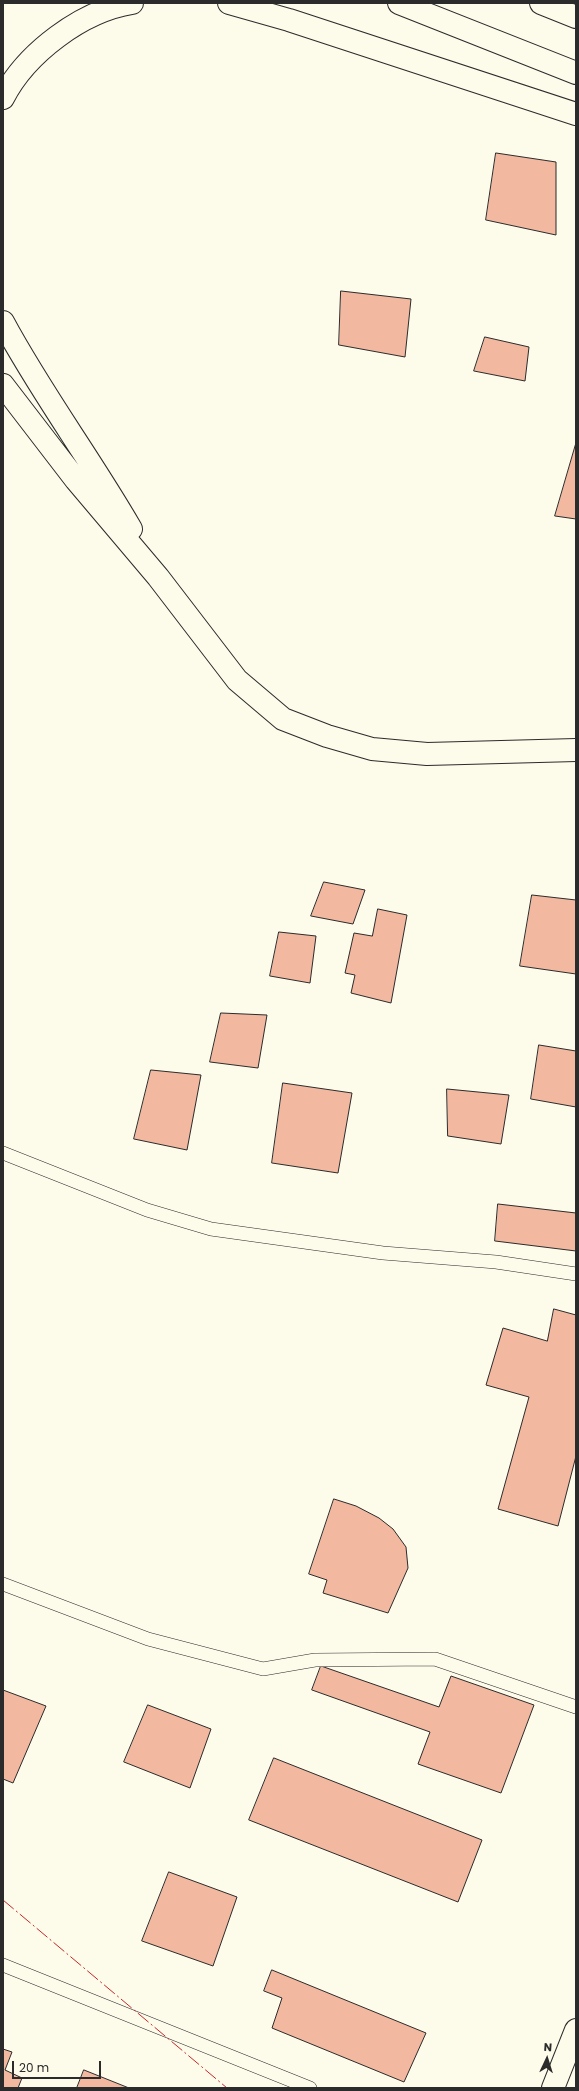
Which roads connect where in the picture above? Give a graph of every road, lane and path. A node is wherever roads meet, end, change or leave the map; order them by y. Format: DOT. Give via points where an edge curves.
graph roads {
  1 [pos="132,3"];
  2 [pos="230,3"];
  3 [pos="399,3"];
  4 [pos="542,3"];
  5 [pos="576,16"];
  6 [pos="576,73"];
  7 [pos="3,98"];
  8 [pos="576,114"];
  9 [pos="3,322"];
  10 [pos="3,385"];
  11 [pos="158,577"];
  12 [pos="576,750"];
  13 [pos="3,1153"];
  14 [pos="576,1274"];
  15 [pos="3,1584"];
  16 [pos="576,1707"];
  17 [pos="3,1965"];
  18 [pos="576,2030"];
  19 [pos="310,2088"];
  20 [pos="553,2088"];
  1 -- 7 [label="main road" via="83,20 44,46 10,83"];
  2 -- 8 [label="main road"];
  3 -- 6 [label="main road"];
  4 -- 5 [label="main road"];
  9 -- 11 [label="main road" via="24,362 105,484"];
  10 -- 11 [label="main road" via="76,480"];
  11 -- 12 [label="main road" via="236,680 283,718 327,736 372,749 427,754"];
  13 -- 14 [label="lane" via="147,1210 212,1230 383,1253 496,1262"];
  15 -- 16 [label="lane" via="148,1639 263,1669 315,1660 435,1659"];
  17 -- 19 [label="lane"];
  18 -- 20 [label="main road"];
}
